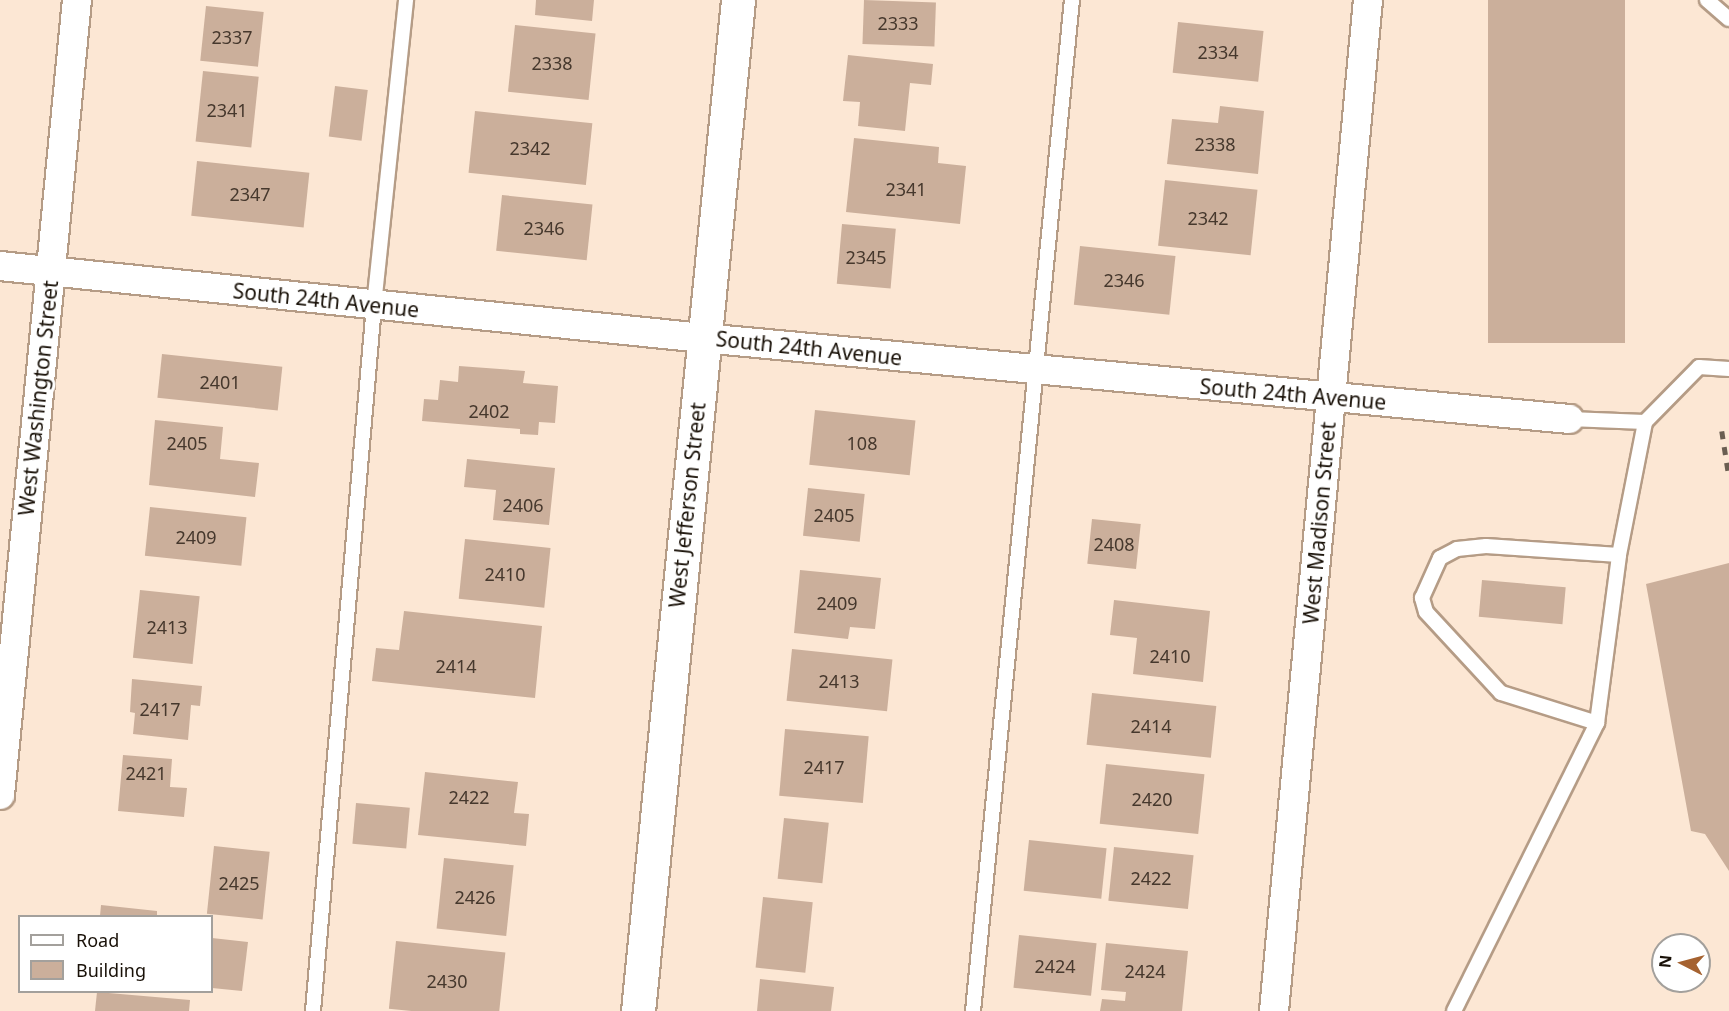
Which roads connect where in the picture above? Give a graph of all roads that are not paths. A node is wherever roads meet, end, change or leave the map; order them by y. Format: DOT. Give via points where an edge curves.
graph roads {
  1 [pos="77,0"];
  2 [pos="406,0"];
  3 [pos="738,0"];
  4 [pos="1071,0"];
  5 [pos="1368,0"];
  6 [pos="1707,0"];
  7 [pos="1729,19"];
  8 [pos="0,266"];
  9 [pos="51,271"];
  10 [pos="374,305"];
  11 [pos="704,338"];
  12 [pos="1729,369"];
  13 [pos="1036,370"];
  14 [pos="1331,397"];
  15 [pos="1569,419"];
  16 [pos="1645,422"];
  17 [pos="1619,555"];
  18 [pos="1597,723"];
  19 [pos="0,795"];
  20 [pos="313,1011"];
  21 [pos="638,1011"];
  22 [pos="973,1011"];
  23 [pos="1274,1011"];
  24 [pos="1454,1011"];
  1 -- 9 [label="street, West Washington Street"];
  2 -- 10 [label="lane"];
  3 -- 11 [label="street, West Jefferson Street"];
  4 -- 13 [label="lane"];
  5 -- 14 [label="street, West Madison Street"];
  6 -- 7 [label="lane"];
  8 -- 9 [label="street, South 24th Avenue"];
  9 -- 10 [label="street, South 24th Avenue"];
  9 -- 19 [label="street, West Washington Street"];
  10 -- 11 [label="street, South 24th Avenue"];
  10 -- 20 [label="lane"];
  11 -- 13 [label="street, South 24th Avenue"];
  11 -- 21 [label="street, West Jefferson Street"];
  12 -- 16 [label="lane" via="1699,367"];
  13 -- 14 [label="street, South 24th Avenue"];
  13 -- 22 [label="lane"];
  14 -- 15 [label="street, South 24th Avenue"];
  14 -- 23 [label="street, West Madison Street"];
  15 -- 16 [label="lane"];
  16 -- 17 [label="lane"];
  17 -- 18 [label="lane"];
  17 -- 18 [label="lane" via="1486,546 1457,549 1440,558 1422,598 1426,612 1502,693"];
  18 -- 24 [label="lane"];
}
